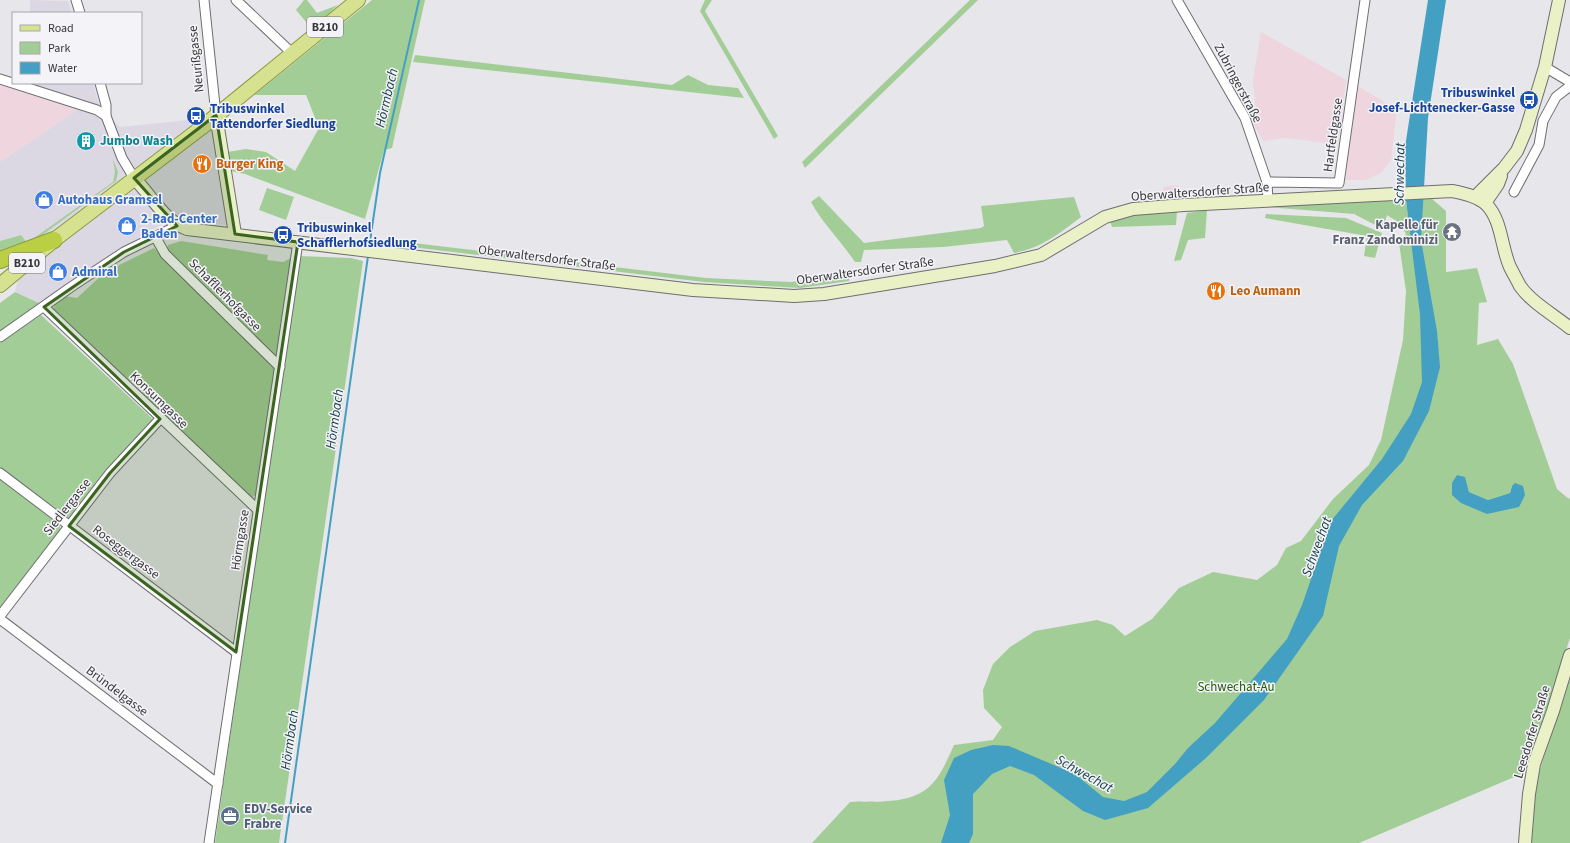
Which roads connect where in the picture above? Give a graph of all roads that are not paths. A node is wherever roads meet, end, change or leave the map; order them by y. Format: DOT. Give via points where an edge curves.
graph roads {
  1 [pos="76,0"];
  2 [pos="204,0"];
  3 [pos="236,0"];
  4 [pos="358,0"];
  5 [pos="1177,0"];
  6 [pos="1365,0"];
  7 [pos="1558,0"];
  8 [pos="80,12"];
  9 [pos="293,54"];
  10 [pos="1545,67"];
  11 [pos="0,79"];
  12 [pos="1570,82"];
  13 [pos="12,83"];
  14 [pos="16,84"];
  15 [pos="100,84"];
  16 [pos="1570,86"];
  17 [pos="216,115"];
  18 [pos="106,116"];
  19 [pos="1504,168"];
  20 [pos="134,178"];
  21 [pos="1267,182"];
  22 [pos="1498,184"];
  23 [pos="1514,192"];
  24 [pos="1268,200"];
  25 [pos="1480,200"];
  26 [pos="1498,224"];
  27 [pos="178,226"];
  28 [pos="235,234"];
  29 [pos="156,238"];
  30 [pos="54,240"];
  31 [pos="298,242"];
  32 [pos="0,260"];
  33 [pos="0,285"];
  34 [pos="44,307"];
  35 [pos="1570,328"];
  36 [pos="0,337"];
  37 [pos="280,367"];
  38 [pos="160,419"];
  39 [pos="0,473"];
  40 [pos="258,510"];
  41 [pos="69,526"];
  42 [pos="0,618"];
  43 [pos="236,652"];
  44 [pos="1570,655"];
  45 [pos="218,784"];
  46 [pos="209,843"];
  47 [pos="1525,843"];
  1 -- 8 [label="street"];
  2 -- 17 [label="street, Neurißgasse"];
  3 -- 9 [label="street"];
  4 -- 9 [label="main road, B210"];
  5 -- 21 [label="street, Zubringerstraße" via="1245,118"];
  6 -- 21 [label="street, Hartfeldgasse" via="1339,183"];
  7 -- 10 [label="street"];
  9 -- 17 [label="main road, B210"];
  10 -- 12 [label="street"];
  10 -- 19 [label="street" via="1526,130 1517,151"];
  11 -- 13 [label="street"];
  14 -- 18 [label="street" via="97,110"];
  15 -- 18 [label="street"];
  16 -- 23 [label="street" via="1556,96 1543,121 1539,145"];
  17 -- 20 [label="main road, B210"];
  17 -- 28 [label="street, Neurißgasse"];
  18 -- 20 [label="street" via="122,158"];
  19 -- 22 [label="street"];
  19 -- 25 [label="street"];
  20 -- 27 [label="street"];
  20 -- 30 [label="main road, B210"];
  21 -- 24 [label="street"];
  22 -- 25 [label="street"];
  22 -- 26 [label="street"];
  24 -- 25 [label="street, Oberwaltersdorfer Straße" via="1452,191"];
  24 -- 31 [label="street, Oberwaltersdorfer Straße" via="1133,209 1106,217 1041,255 995,266 824,294 794,296 693,290"];
  25 -- 26 [label="street" via="1492,212"];
  26 -- 35 [label="street" via="1509,266 1521,287 1537,303"];
  27 -- 28 [label="street, Oberwaltersdorfer Straße"];
  27 -- 29 [label="street"];
  28 -- 31 [label="street, Oberwaltersdorfer Straße"];
  29 -- 34 [label="street" via="124,252"];
  29 -- 37 [label="street, Schafflerhofgasse" via="165,254"];
  30 -- 32 [label="highway"];
  30 -- 33 [label="main road, B210"];
  31 -- 37 [label="street, Hörmgasse"];
  34 -- 36 [label="street"];
  34 -- 38 [label="street, Konsumgasse"];
  37 -- 40 [label="street, Hörmgasse"];
  38 -- 40 [label="street, Konsumgasse"];
  38 -- 41 [label="street, Siedlergasse" via="110,474"];
  39 -- 41 [label="street, Roseggergasse"];
  40 -- 43 [label="street, Hörmgasse"];
  41 -- 42 [label="street, Siedlergasse"];
  41 -- 43 [label="street, Roseggergasse"];
  42 -- 45 [label="street, Bründelgasse"];
  43 -- 45 [label="street, Hörmgasse"];
  44 -- 47 [label="street, Leesdorfer Straße" via="1534,764"];
  45 -- 46 [label="street, Hörmgasse"];
}
